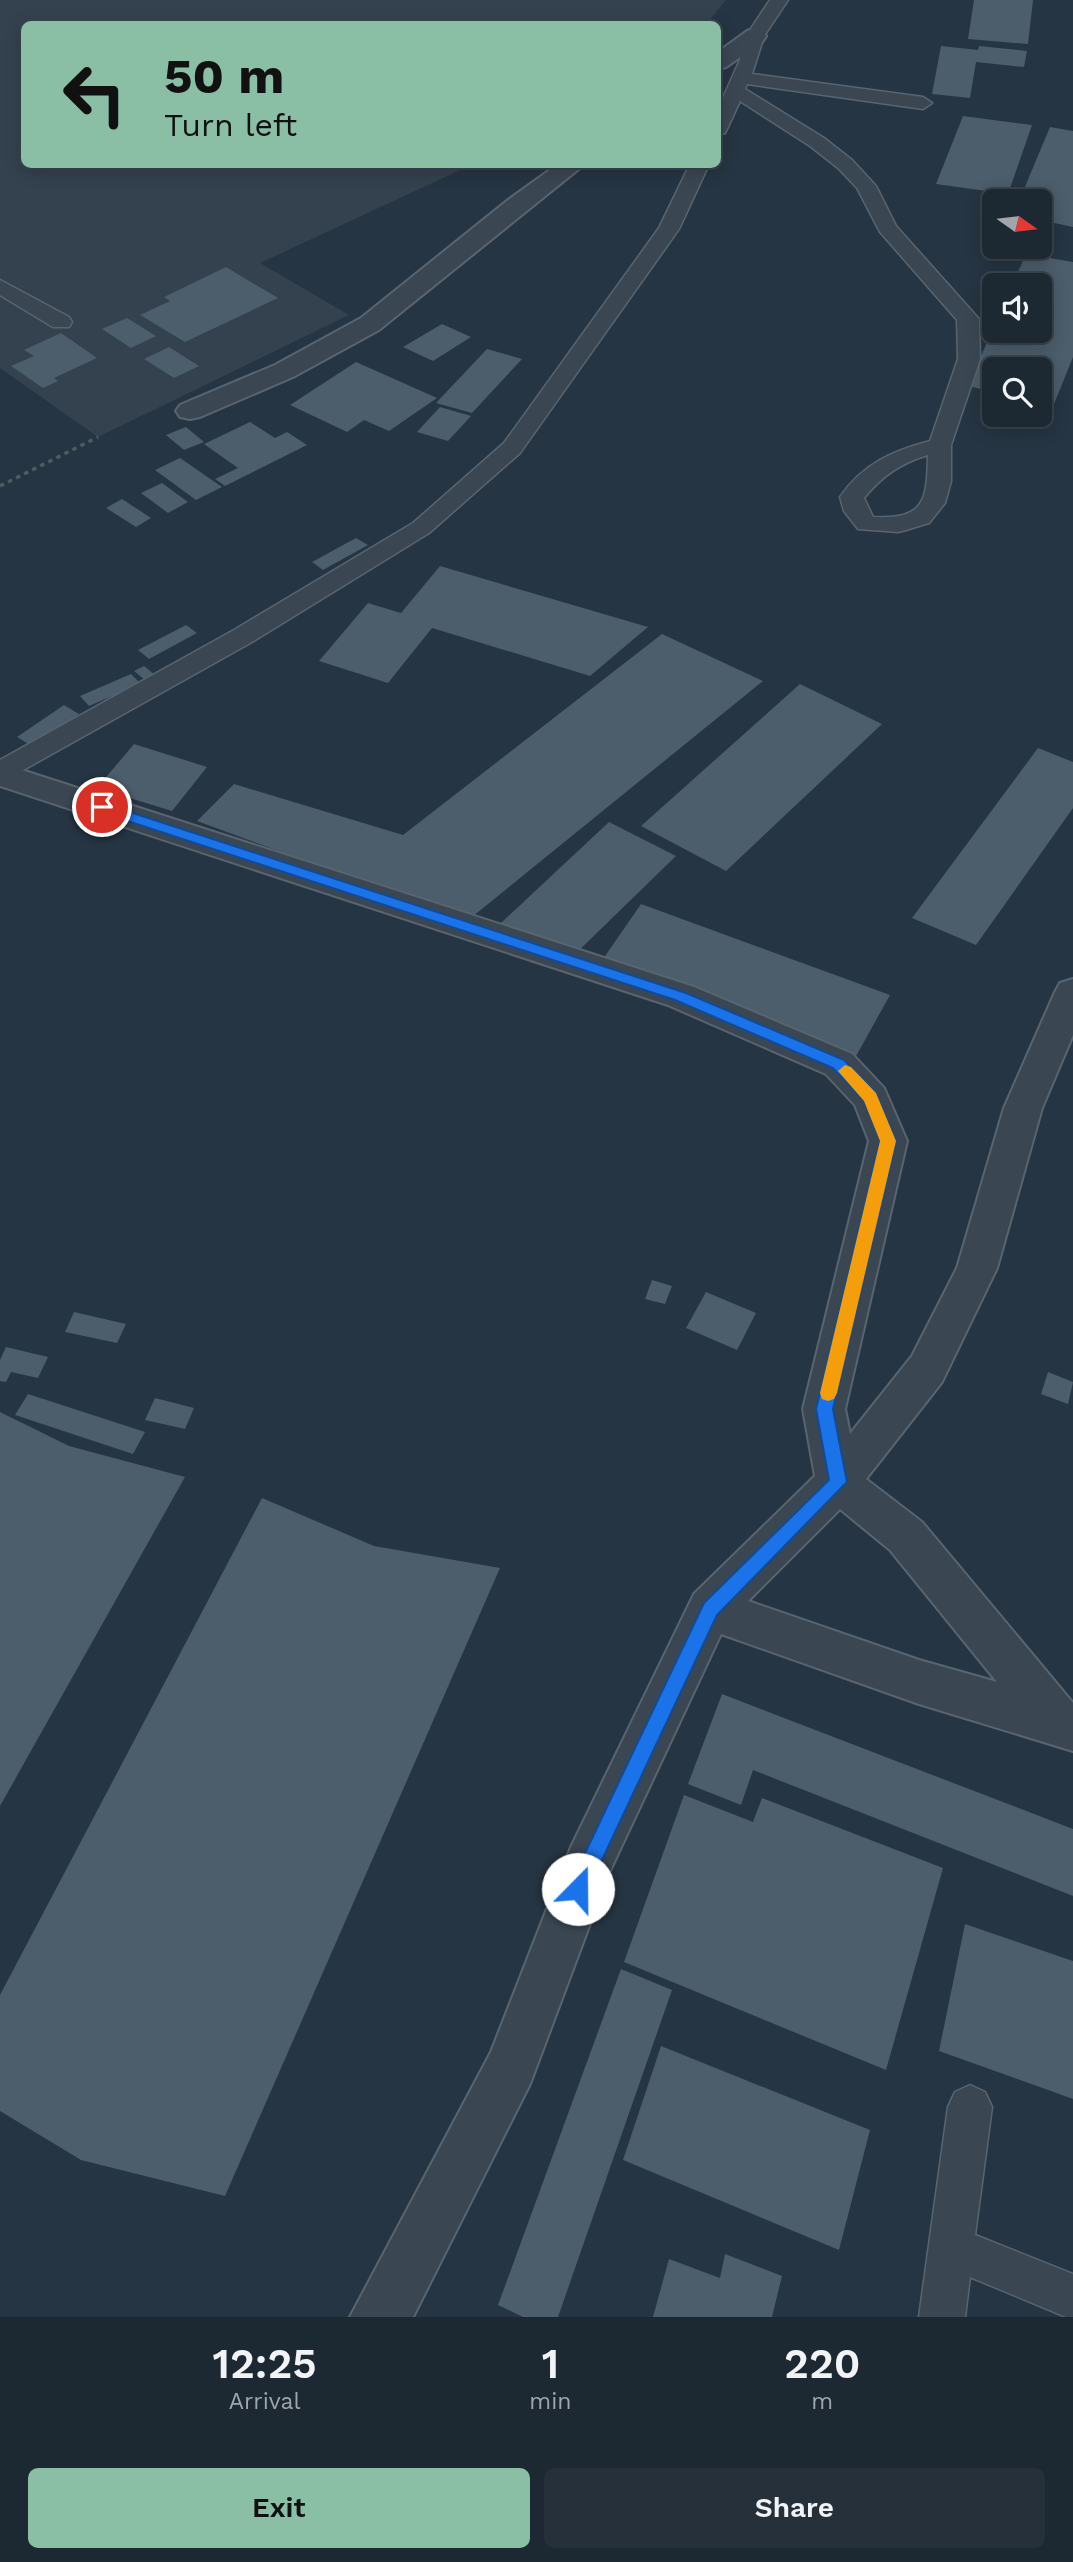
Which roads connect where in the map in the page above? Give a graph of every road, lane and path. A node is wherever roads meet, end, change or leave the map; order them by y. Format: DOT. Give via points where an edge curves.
graph roads {
  1 [pos="779,0"];
  2 [pos="755,36"];
  3 [pos="721,60"];
  4 [pos="738,85"];
  5 [pos="923,103"];
  6 [pos="721,122"];
  7 [pos="568,168"];
  8 [pos="698,168"];
  9 [pos="0,286"];
  10 [pos="61,322"];
  11 [pos="190,411"];
  12 [pos="98,437"];
  13 [pos="940,444"];
  14 [pos="0,486"];
  15 [pos="0,773"];
  16 [pos="1073,992"];
  17 [pos="838,1482"];
  18 [pos="710,1609"];
  19 [pos="1066,1725"];
  20 [pos="970,2107"];
  21 [pos="953,2248"];
  22 [pos="1073,2297"];
  23 [pos="378,2317"];
  24 [pos="942,2317"];
  1 -- 2 [label="lane"];
  2 -- 3 [label="street"];
  2 -- 4 [label="lane"];
  4 -- 5 [label="lane"];
  4 -- 6 [label="lane"];
  4 -- 13 [label="lane" via="845,164 866,186 887,228 968,319 969,359"];
  7 -- 11 [label="street" via="370,324 284,371"];
  8 -- 15 [label="lane" via="668,229 512,448 421,528 243,636"];
  9 -- 10 [label="lane"];
  12 -- 14 [label="path"];
  13 -- 13 [label="lane" via="939,481 933,503 921,518 898,525 866,524 852,497 870,473"];
  15 -- 17 [label="street" via="681,996 839,1064 871,1098 888,1141 824,1409"];
  16 -- 17 [label="street" via="1023,1108 977,1268 927,1369"];
  17 -- 18 [label="street"];
  17 -- 19 [label="street" via="906,1536"];
  18 -- 19 [label="street" via="919,1682"];
  18 -- 23 [label="street" via="588,1864 512,2066 389,2305"];
  20 -- 21 [label="lane"];
  21 -- 22 [label="lane"];
  21 -- 24 [label="lane"];
}
